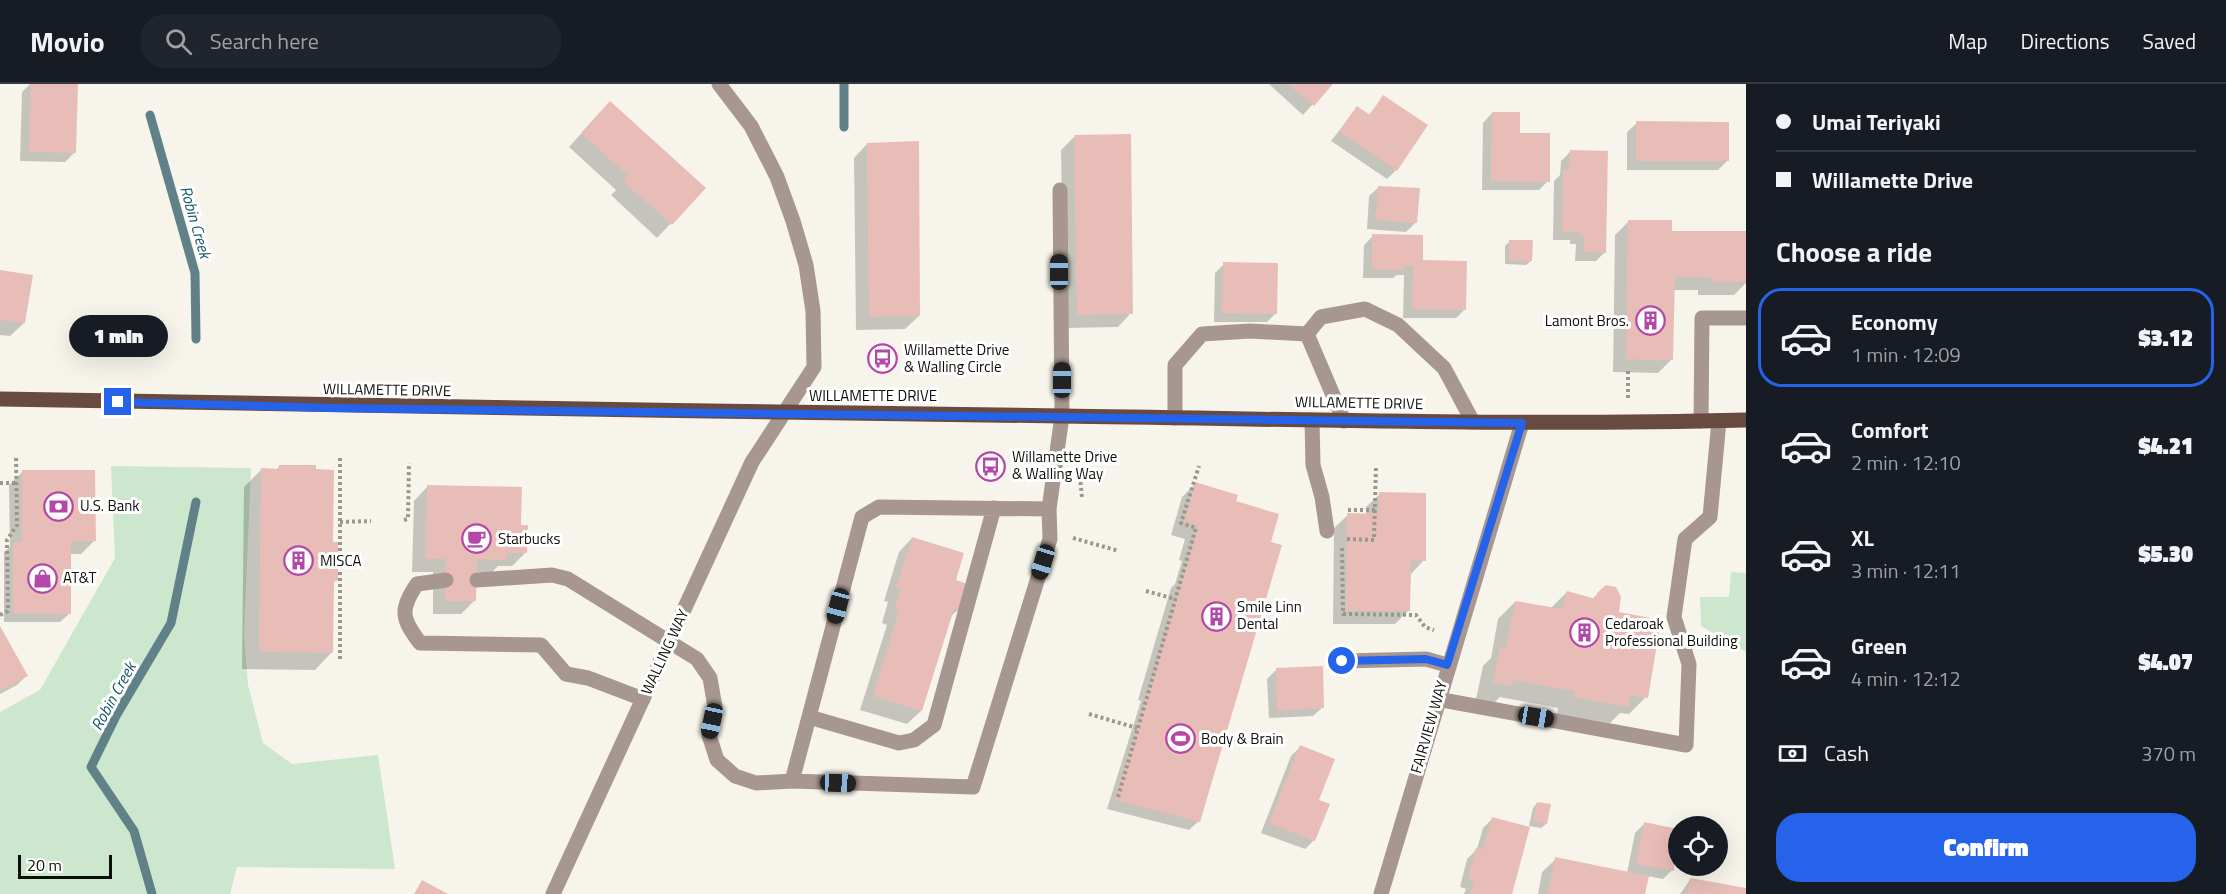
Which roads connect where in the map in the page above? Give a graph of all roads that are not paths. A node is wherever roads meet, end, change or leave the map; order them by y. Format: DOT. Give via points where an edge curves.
graph roads {
  1 [pos="719,84"];
  2 [pos="1060,190"];
  3 [pos="1746,318"];
  4 [pos="1307,334"];
  5 [pos="0,399"];
  6 [pos="783,414"];
  7 [pos="1062,416"];
  8 [pos="1175,418"];
  9 [pos="1312,420"];
  10 [pos="1746,420"];
  11 [pos="1344,421"];
  12 [pos="1701,421"];
  13 [pos="1719,421"];
  14 [pos="1473,422"];
  15 [pos="1522,423"];
  16 [pos="993,508"];
  17 [pos="1049,509"];
  18 [pos="1327,531"];
  19 [pos="446,580"];
  20 [pos="477,580"];
  21 [pos="670,641"];
  22 [pos="1342,661"];
  23 [pos="1447,665"];
  24 [pos="643,699"];
  25 [pos="1437,699"];
  26 [pos="809,717"];
  27 [pos="792,782"];
  28 [pos="553,894"];
  29 [pos="1381,894"];
  1 -- 6 [label="street, WALLING WAY" via="751,126 777,177 806,264 813,311 814,367"];
  2 -- 7 [label="street"];
  3 -- 12 [label="street" via="1702,318"];
  4 -- 8 [label="street" via="1202,334 1175,365"];
  4 -- 11 [label="street"];
  4 -- 14 [label="street" via="1321,317 1365,309 1398,325 1444,368"];
  5 -- 6 [label="main road, WILLAMETTE DRIVE"];
  6 -- 7 [label="main road, WILLAMETTE DRIVE"];
  6 -- 21 [label="street, WALLING WAY" via="752,462"];
  7 -- 8 [label="main road, WILLAMETTE DRIVE"];
  7 -- 17 [label="street"];
  8 -- 9 [label="main road, WILLAMETTE DRIVE"];
  9 -- 11 [label="main road, WILLAMETTE DRIVE"];
  9 -- 18 [label="street" via="1313,465"];
  10 -- 13 [label="main road, WILLAMETTE DRIVE"];
  11 -- 14 [label="main road, WILLAMETTE DRIVE"];
  12 -- 13 [label="main road, WILLAMETTE DRIVE"];
  12 -- 15 [label="main road, WILLAMETTE DRIVE"];
  13 -- 25 [label="street" via="1710,517 1685,539 1674,617 1689,664 1686,745"];
  14 -- 15 [label="main road, WILLAMETTE DRIVE"];
  15 -- 23 [label="street, FAIRVIEW WAY"];
  16 -- 17 [label="street"];
  16 -- 26 [label="street" via="879,507 861,517"];
  16 -- 26 [label="street" via="934,725 914,740 899,743"];
  17 -- 27 [label="street" via="1050,539 973,787"];
  19 -- 24 [label="street" via="417,584 405,601 406,624 420,643 541,645 566,674"];
  20 -- 21 [label="street" via="552,575 568,579"];
  21 -- 24 [label="street, WALLING WAY"];
  21 -- 27 [label="street" via="697,659 710,678 715,707 709,735 717,760 735,776 756,783"];
  22 -- 23 [label="street" via="1426,659"];
  23 -- 25 [label="street, FAIRVIEW WAY"];
  24 -- 28 [label="street, WALLING WAY"];
  25 -- 29 [label="street, FAIRVIEW WAY"];
  26 -- 27 [label="street"];
}
